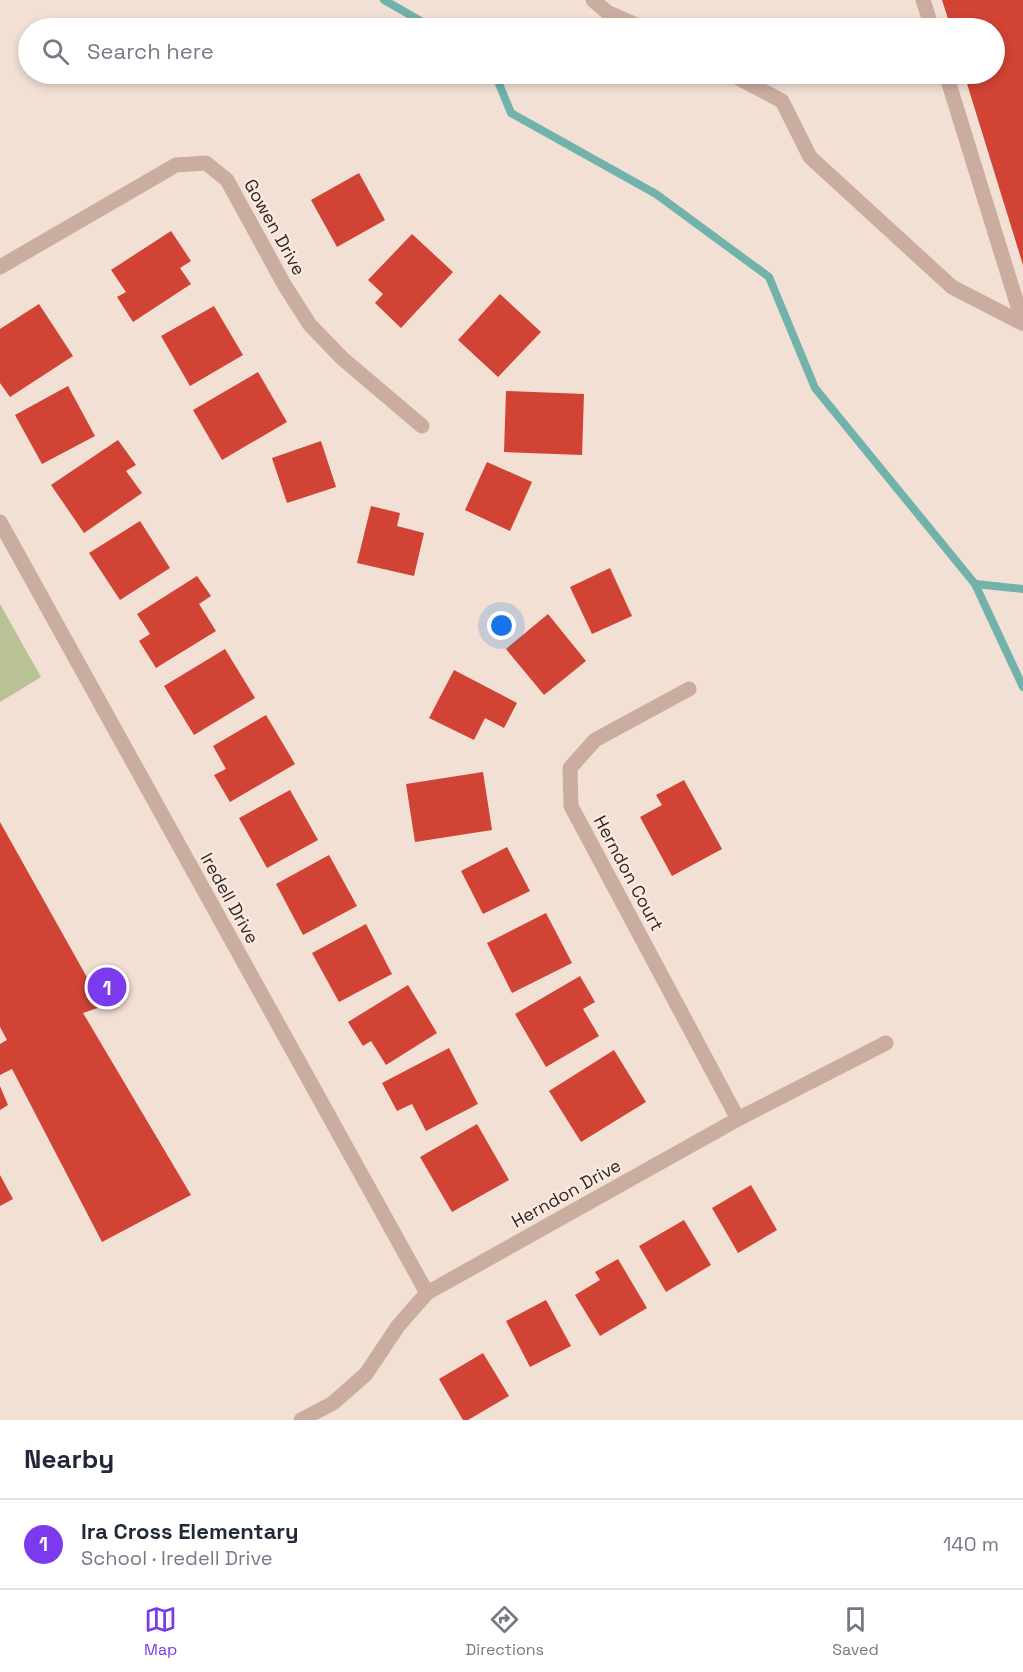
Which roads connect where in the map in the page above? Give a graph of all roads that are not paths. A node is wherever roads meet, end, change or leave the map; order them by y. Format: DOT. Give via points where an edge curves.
graph roads {
  1 [pos="593,0"];
  2 [pos="923,0"];
  3 [pos="620,18"];
  4 [pos="929,18"];
  5 [pos="750,84"];
  6 [pos="949,84"];
  7 [pos="0,267"];
  8 [pos="1023,323"];
  9 [pos="422,426"];
  10 [pos="0,522"];
  11 [pos="689,689"];
  12 [pos="886,1043"];
  13 [pos="738,1119"];
  14 [pos="427,1293"];
  15 [pos="301,1420"];
  1 -- 3 [label="street"];
  2 -- 4 [label="street"];
  5 -- 8 [label="street" via="782,101 810,158 952,286"];
  6 -- 8 [label="street"];
  7 -- 9 [label="street, Gowen Drive" via="177,165 206,163 227,180 310,325 343,359"];
  10 -- 14 [label="street, Iredell Drive"];
  11 -- 13 [label="street, Herndon Court" via="595,740 570,768 571,806"];
  12 -- 13 [label="street, Herndon Drive"];
  13 -- 14 [label="street, Herndon Drive"];
  14 -- 15 [label="street, Herndon Drive" via="366,1374 333,1402"];
}
